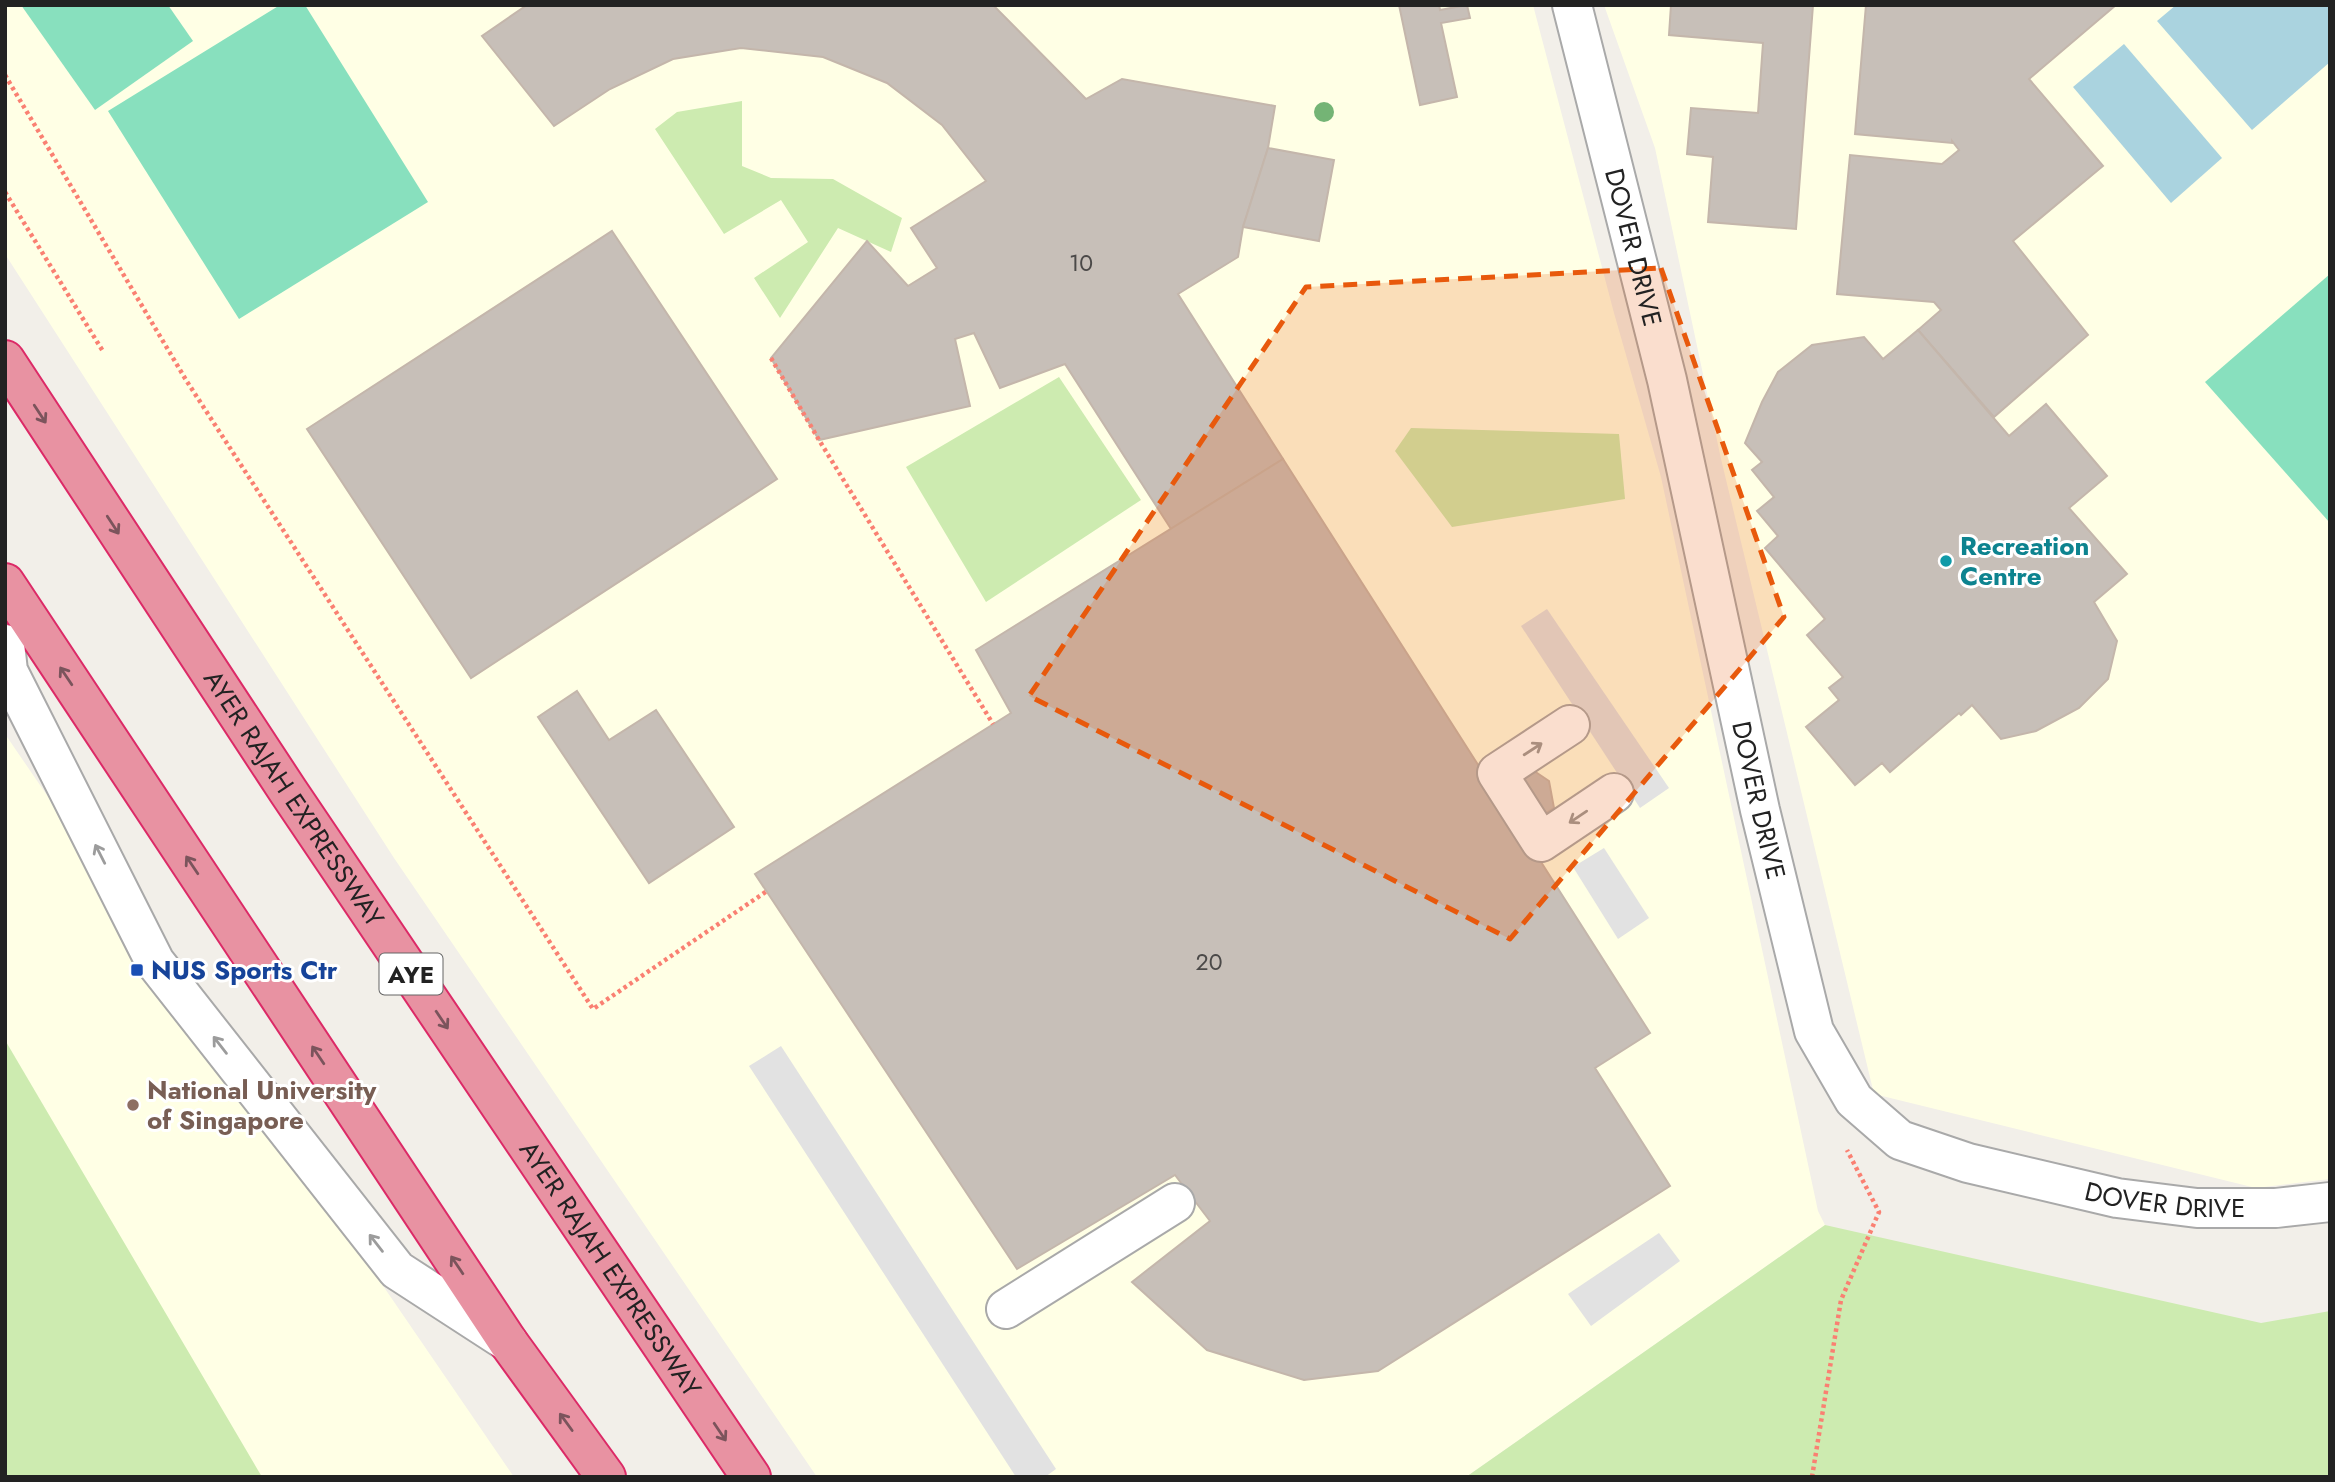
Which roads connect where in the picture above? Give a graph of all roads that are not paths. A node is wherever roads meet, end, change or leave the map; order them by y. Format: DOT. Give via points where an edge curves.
graph roads {
  1 [pos="1572,5"];
  2 [pos="5,360"];
  3 [pos="5,583"];
  4 [pos="5,644"];
  5 [pos="1570,725"];
  6 [pos="1614,793"];
  7 [pos="2330,1202"];
  8 [pos="1175,1203"];
  9 [pos="1006,1309"];
  10 [pos="508,1342"];
  11 [pos="606,1477"];
  12 [pos="751,1477"];
  1 -- 7 [label="lane, DOVER DRIVE" via="1667,380 1760,810 1814,1031 1854,1100 1900,1140 1968,1163 2117,1198 2197,1208 2277,1208"];
  2 -- 12 [label="highway, AYER RAJAH EXPRESSWAY / AYE, one-way" via="288,791"];
  10 -- 3 [label="highway, one-way"];
  10 -- 4 [label="lane, one-way" via="397,1270 155,962 8,671"];
  6 -- 5 [label="lane, one-way" via="1541,842 1497,773"];
  8 -- 9 [label="lane"];
  11 -- 10 [label="highway, one-way"];
}
